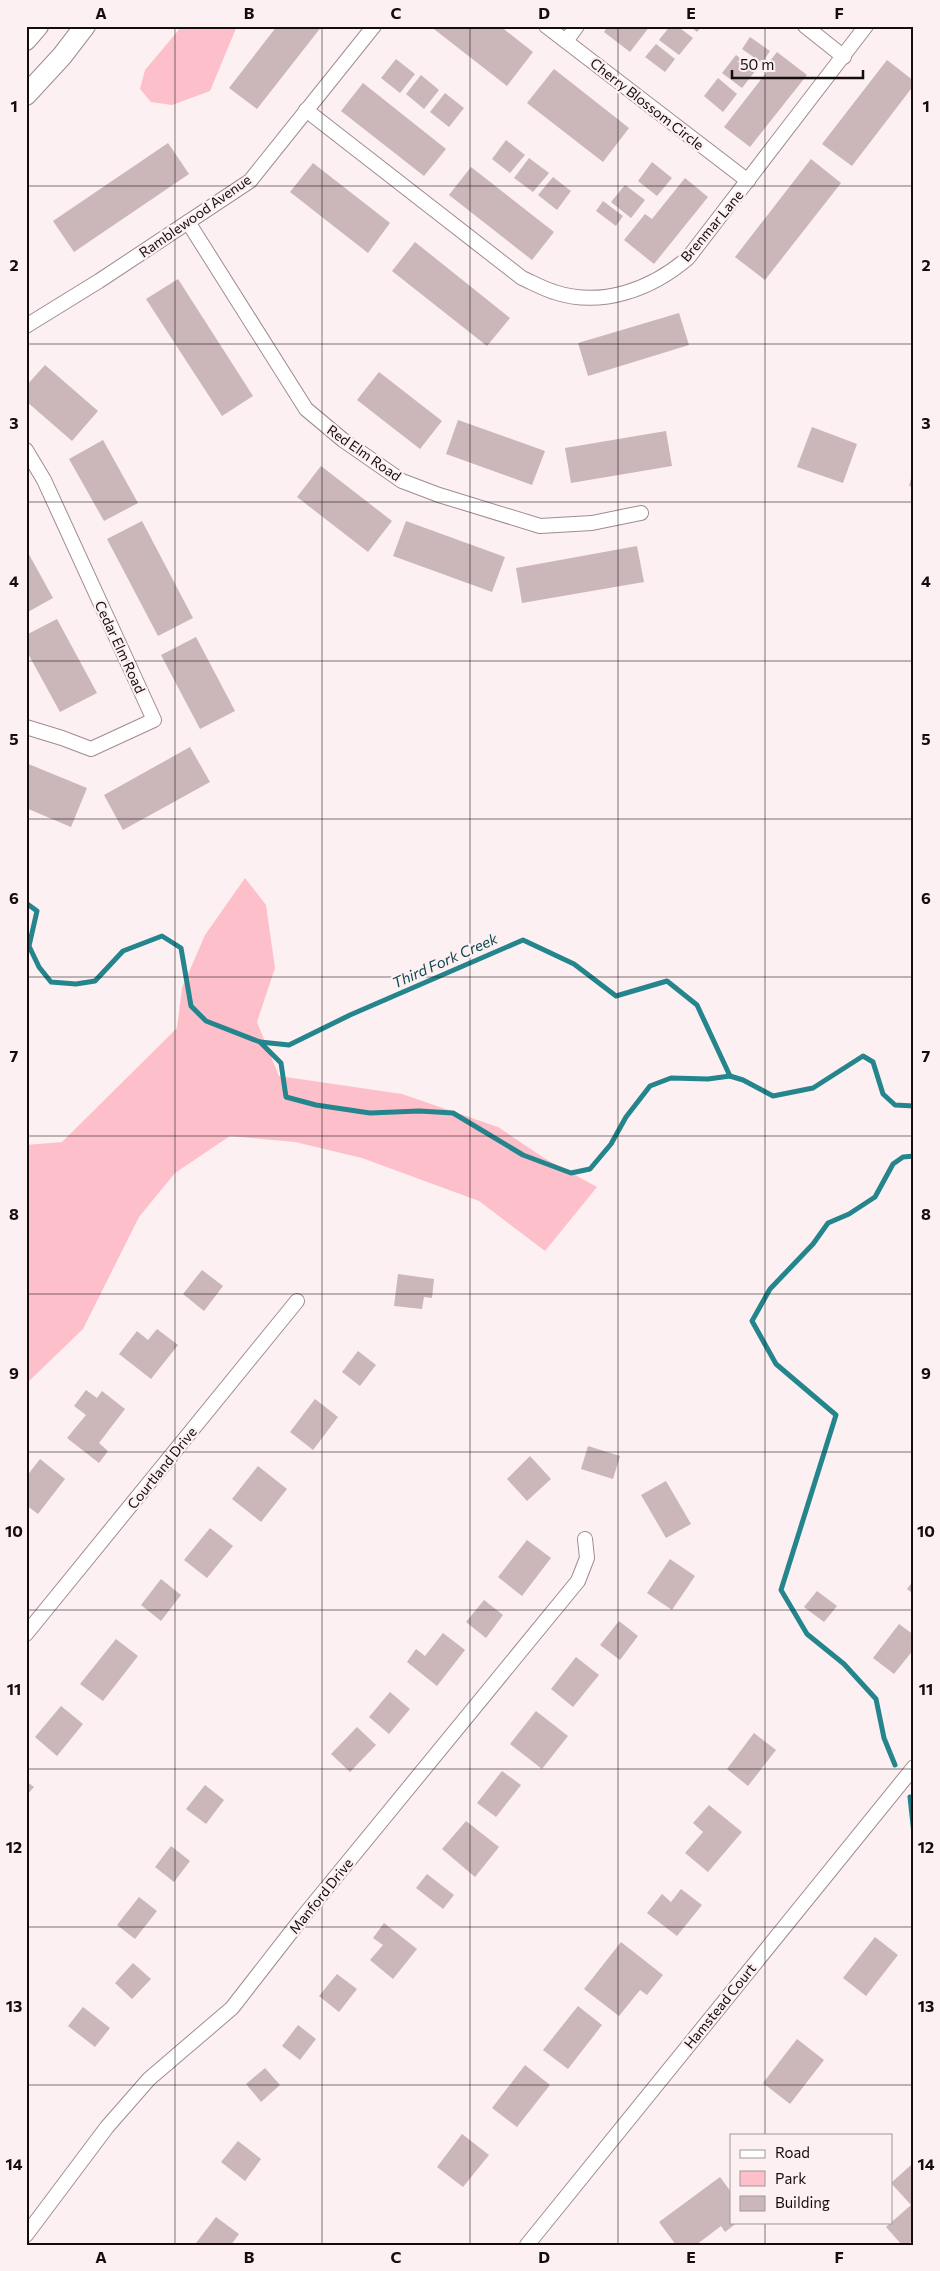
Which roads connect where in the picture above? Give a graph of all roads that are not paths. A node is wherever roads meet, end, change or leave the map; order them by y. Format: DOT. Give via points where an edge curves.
graph roads {
  1 [pos="38,26"];
  2 [pos="85,26"];
  3 [pos="374,26"];
  4 [pos="546,26"];
  5 [pos="577,26"];
  6 [pos="805,26"];
  7 [pos="866,26"];
  8 [pos="26,40"];
  9 [pos="566,40"];
  10 [pos="844,57"];
  11 [pos="26,96"];
  12 [pos="306,110"];
  13 [pos="748,181"];
  14 [pos="188,222"];
  15 [pos="26,326"];
  16 [pos="26,450"];
  17 [pos="641,513"];
  18 [pos="26,727"];
  19 [pos="297,1301"];
  20 [pos="585,1539"];
  21 [pos="26,1634"];
  22 [pos="914,1768"];
  23 [pos="26,2235"];
  24 [pos="526,2245"];
  1 -- 8 [label="street"];
  2 -- 11 [label="street"];
  3 -- 12 [label="street, Ramblewood Avenue"];
  4 -- 9 [label="street, Cherry Blossom Circle"];
  5 -- 9 [label="street"];
  6 -- 10 [label="street"];
  7 -- 10 [label="street, Brenmar Lane"];
  9 -- 13 [label="street, Cherry Blossom Circle"];
  10 -- 13 [label="street, Brenmar Lane"];
  12 -- 13 [label="street, Brenmar Lane" via="522,278 570,296 609,296 660,280 700,244"];
  12 -- 14 [label="street, Ramblewood Avenue" via="250,181"];
  14 -- 15 [label="street, Ramblewood Avenue"];
  14 -- 17 [label="street, Red Elm Road" via="306,409 343,440 402,481 540,526 592,522"];
  16 -- 18 [label="street, Cedar Elm Road" via="44,480 154,720 91,750"];
  19 -- 21 [label="street, Courtland Drive"];
  20 -- 23 [label="street, Manford Drive" via="588,1558 578,1581 566,1596 232,2008 149,2079"];
  22 -- 24 [label="street, Hamstead Court"];
}
